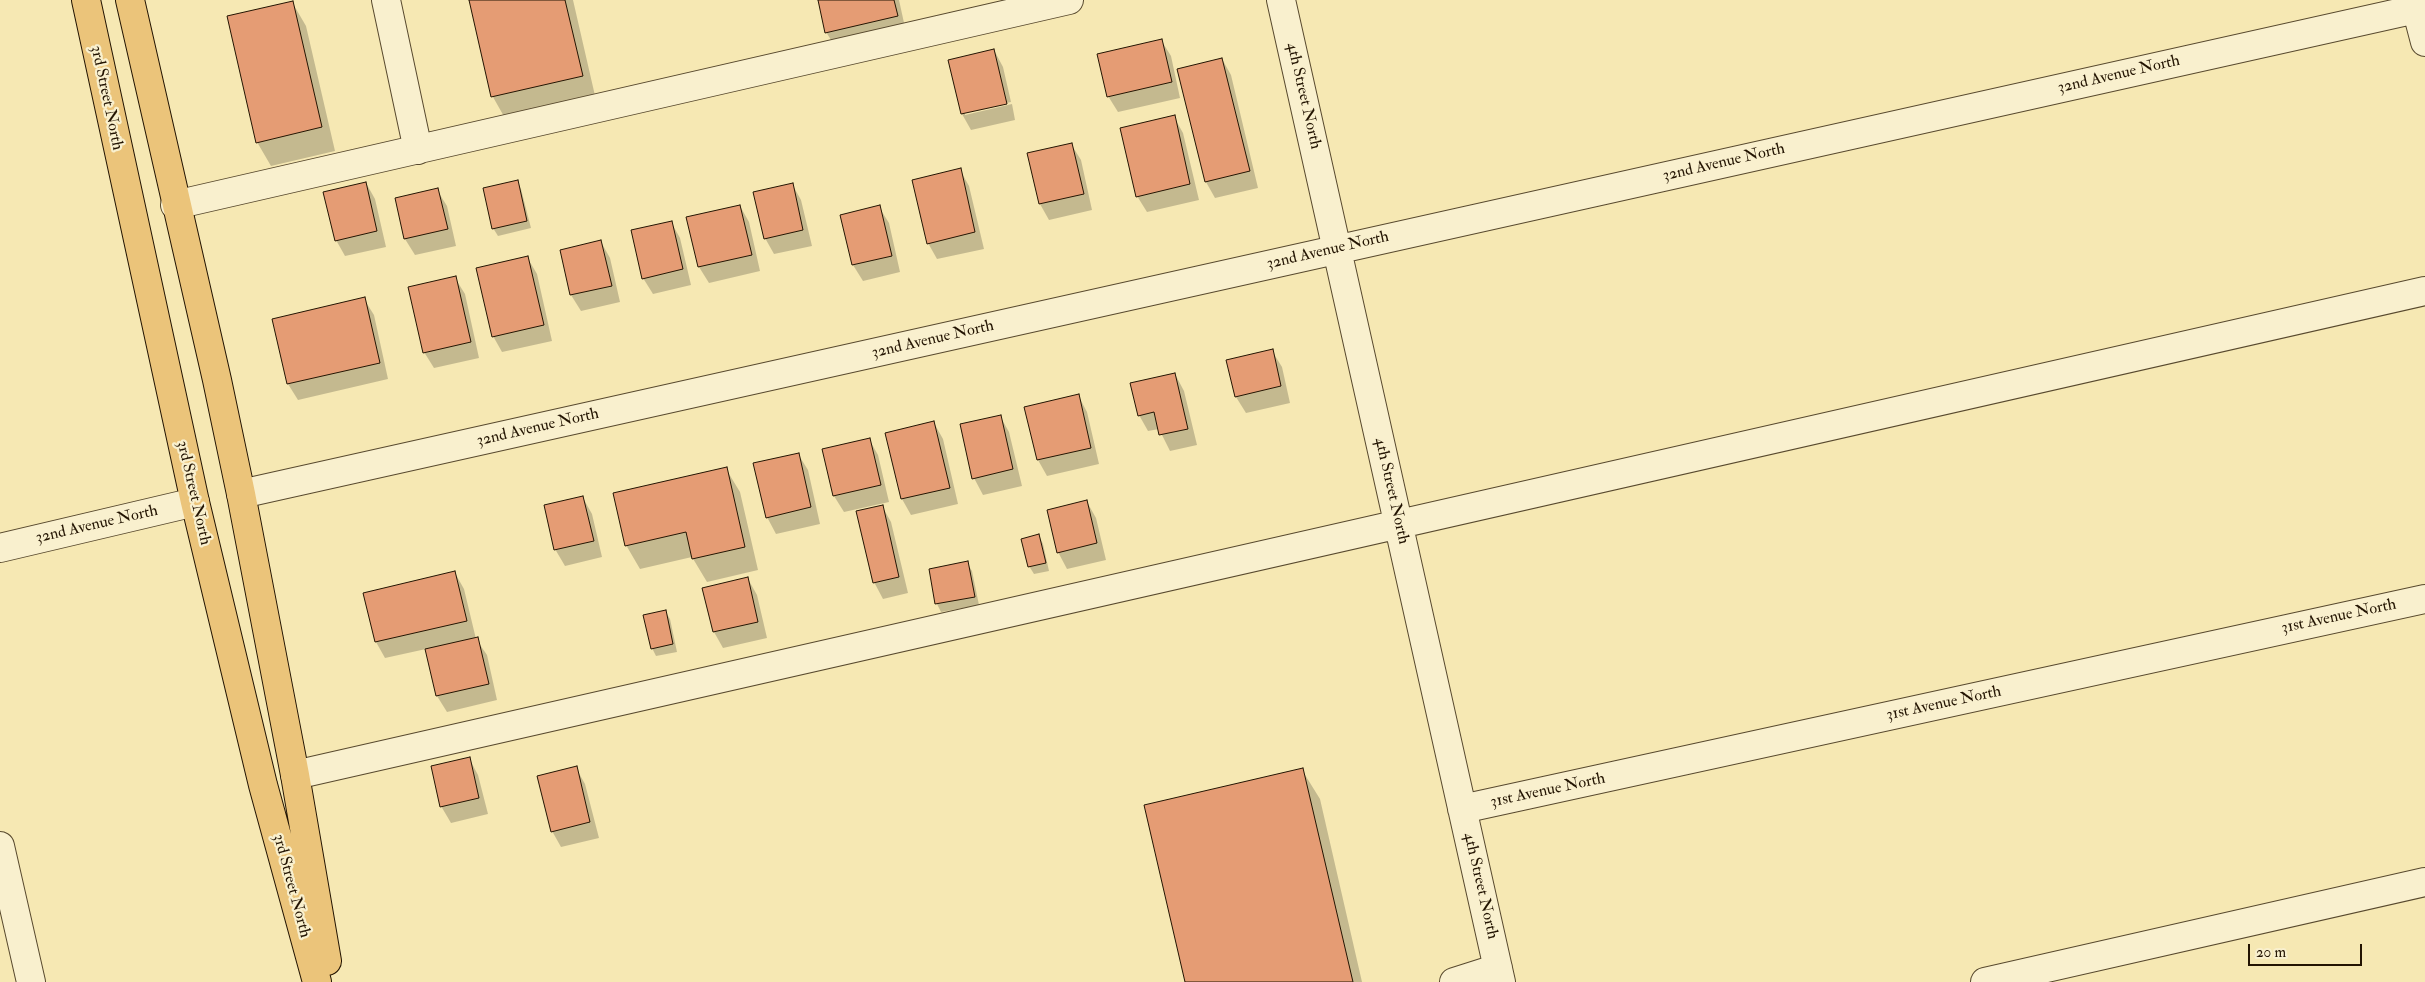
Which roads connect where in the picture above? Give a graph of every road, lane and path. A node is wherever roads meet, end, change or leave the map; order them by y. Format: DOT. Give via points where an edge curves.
graph roads {
  1 [pos="86,0"];
  2 [pos="130,0"];
  3 [pos="386,0"];
  4 [pos="1069,0"];
  5 [pos="1281,0"];
  6 [pos="2415,4"];
  7 [pos="2425,42"];
  8 [pos="418,150"];
  9 [pos="175,205"];
  10 [pos="1337,249"];
  11 [pos="2425,291"];
  12 [pos="241,494"];
  13 [pos="194,502"];
  14 [pos="1399,526"];
  15 [pos="0,548"];
  16 [pos="2425,599"];
  17 [pos="295,775"];
  18 [pos="1462,809"];
  19 [pos="0,846"];
  20 [pos="2425,882"];
  21 [pos="1499,975"];
  22 [pos="31,982"];
  23 [pos="317,982"];
  24 [pos="330,982"];
  25 [pos="1454,982"];
  26 [pos="1985,982"];
  1 -- 13 [label="main road, 3rd Street North"];
  2 -- 9 [label="main road, 3rd Street North"];
  3 -- 8 [label="street"];
  4 -- 8 [label="street"];
  5 -- 10 [label="street, 4th Street North"];
  6 -- 7 [label="street"];
  6 -- 10 [label="street, 32nd Avenue North"];
  8 -- 9 [label="street"];
  9 -- 12 [label="main road, 3rd Street North"];
  10 -- 12 [label="street, 32nd Avenue North"];
  10 -- 14 [label="street, 4th Street North"];
  11 -- 14 [label="street"];
  12 -- 17 [label="main road, 3rd Street North"];
  13 -- 15 [label="street, 32nd Avenue North"];
  13 -- 23 [label="main road, 3rd Street North" via="263,785"];
  14 -- 17 [label="street"];
  14 -- 18 [label="street, 4th Street North"];
  16 -- 18 [label="street, 31st Avenue North"];
  17 -- 24 [label="main road, 3rd Street North"];
  18 -- 21 [label="street, 4th Street North"];
  19 -- 22 [label="street"];
  20 -- 26 [label="street"];
  21 -- 25 [label="street"];
}
